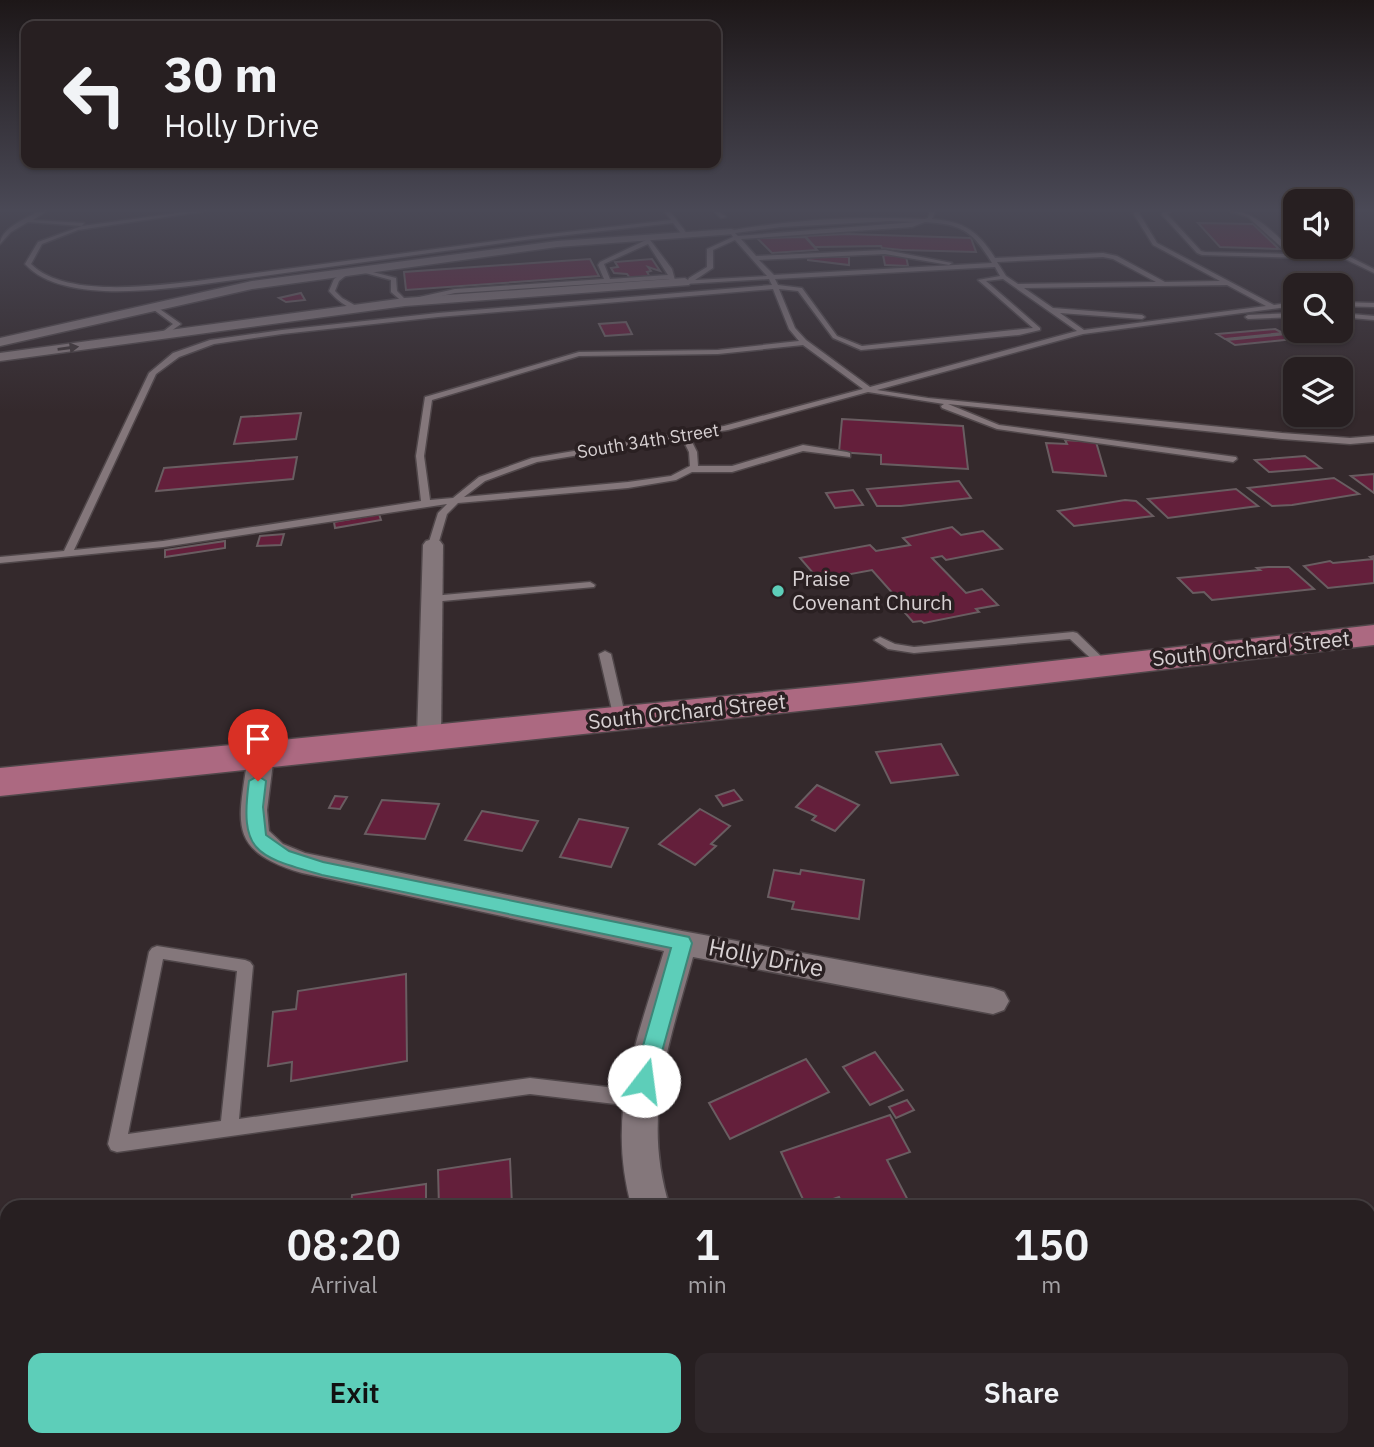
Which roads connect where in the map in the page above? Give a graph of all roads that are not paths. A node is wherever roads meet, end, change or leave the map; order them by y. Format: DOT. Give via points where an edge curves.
graph roads {
  1 [pos="1004,277"];
  2 [pos="45,278"];
  3 [pos="231,278"];
  4 [pos="311,278"];
  5 [pos="340,278"];
  6 [pos="388,278"];
  7 [pos="606,278"];
  8 [pos="674,278"];
  9 [pos="685,278"];
  10 [pos="742,278"];
  11 [pos="772,278"];
  12 [pos="1000,278"];
  13 [pos="1152,278"];
  14 [pos="1216,278"];
  15 [pos="608,281"];
  16 [pos="676,281"];
  17 [pos="1226,283"];
  18 [pos="775,286"];
  19 [pos="1016,286"];
  20 [pos="1167,286"];
  21 [pos="405,302"];
  22 [pos="1353,304"];
  23 [pos="1283,305"];
  24 [pos="1374,305"];
  25 [pos="152,306"];
  26 [pos="1271,306"];
  27 [pos="356,308"];
  28 [pos="1052,310"];
  29 [pos="1283,315"];
  30 [pos="1353,316"];
  31 [pos="1374,318"];
  32 [pos="1169,319"];
  33 [pos="1029,331"];
  34 [pos="1083,332"];
  35 [pos="162,335"];
  36 [pos="1054,340"];
  37 [pos="0,342"];
  38 [pos="846,342"];
  39 [pos="835,344"];
  40 [pos="808,346"];
  41 [pos="823,346"];
  42 [pos="0,357"];
  43 [pos="871,391"];
  44 [pos="928,400"];
  45 [pos="685,436"];
  46 [pos="1374,439"];
  47 [pos="847,454"];
  48 [pos="1233,459"];
  49 [pos="690,470"];
  50 [pos="453,502"];
  51 [pos="426,503"];
  52 [pos="433,545"];
  53 [pos="67,554"];
  54 [pos="0,560"];
  55 [pos="590,585"];
  56 [pos="432,599"];
  57 [pos="1374,635"];
  58 [pos="880,640"];
  59 [pos="605,654"];
  60 [pos="1106,666"];
  61 [pos="620,719"];
  62 [pos="429,738"];
  63 [pos="261,755"];
  64 [pos="0,782"];
  65 [pos="682,943"];
  66 [pos="993,1001"];
  67 [pos="641,1099"];
  68 [pos="229,1128"];
  69 [pos="648,1200"];
  1 -- 19 [label="lane"];
  2 -- 3 [label="lane" via="94,287 168,286"];
  4 -- 25 [label="street"];
  5 -- 27 [label="lane" via="334,295"];
  6 -- 21 [label="lane" via="394,279 394,292"];
  7 -- 15 [label="lane"];
  8 -- 16 [label="lane"];
  9 -- 16 [label="lane"];
  10 -- 16 [label="lane"];
  11 -- 18 [label="lane"];
  12 -- 33 [label="lane" via="981,280 1038,329"];
  13 -- 20 [label="lane"];
  14 -- 17 [label="lane"];
  15 -- 16 [label="lane"];
  15 -- 21 [label="lane" via="455,291"];
  16 -- 21 [label="street"];
  17 -- 20 [label="lane"];
  17 -- 26 [label="lane"];
  18 -- 38 [label="lane" via="800,289 835,337"];
  18 -- 40 [label="lane" via="792,329"];
  18 -- 53 [label="lane" via="333,325 213,342 176,355 153,373"];
  19 -- 20 [label="lane"];
  19 -- 28 [label="lane"];
  21 -- 27 [label="street"];
  22 -- 24 [label="lane"];
  23 -- 26 [label="lane"];
  25 -- 35 [label="lane" via="178,324"];
  25 -- 37 [label="street"];
  26 -- 32 [label="lane"];
  27 -- 35 [label="street"];
  28 -- 32 [label="lane"];
  28 -- 34 [label="lane"];
  29 -- 32 [label="lane"];
  30 -- 31 [label="lane"];
  32 -- 34 [label="lane, South 34th Street"];
  33 -- 36 [label="lane"];
  33 -- 38 [label="lane" via="861,348"];
  34 -- 36 [label="lane, South 34th Street"];
  42 -- 35 [label="street, one-way"];
  36 -- 43 [label="lane, South 34th Street"];
  38 -- 39 [label="lane"];
  40 -- 41 [label="lane"];
  40 -- 43 [label="lane"];
  40 -- 51 [label="lane" via="579,355 428,399 419,456"];
  43 -- 44 [label="lane"];
  43 -- 45 [label="lane, South 34th Street"];
  44 -- 46 [label="lane" via="1282,436"];
  44 -- 48 [label="lane" via="997,427"];
  45 -- 49 [label="lane" via="693,452"];
  45 -- 50 [label="lane, South 34th Street" via="535,460 482,479"];
  47 -- 49 [label="lane" via="803,447 732,469"];
  49 -- 50 [label="lane" via="673,478 628,485"];
  50 -- 51 [label="lane"];
  50 -- 52 [label="lane, South 34th Street" via="438,524"];
  51 -- 53 [label="lane" via="163,544"];
  52 -- 56 [label="street, South 34th Street"];
  53 -- 54 [label="lane"];
  55 -- 56 [label="lane"];
  56 -- 62 [label="street, South 34th Street"];
  57 -- 60 [label="main road, South Orchard Street"];
  58 -- 60 [label="lane" via="892,648 914,650 1073,635"];
  59 -- 61 [label="lane"];
  60 -- 61 [label="main road, South Orchard Street"];
  61 -- 62 [label="main road, South Orchard Street"];
  62 -- 63 [label="main road, South Orchard Street"];
  63 -- 64 [label="main road, South Orchard Street"];
  63 -- 65 [label="street, Holly Drive" via="254,827 265,846 283,856 322,869"];
  65 -- 66 [label="street, Holly Drive"];
  65 -- 67 [label="street"];
  67 -- 68 [label="lane" via="530,1086"];
  67 -- 69 [label="street" via="638,1161"];
  68 -- 68 [label="lane" via="117,1144 157,952 245,966"];
}
